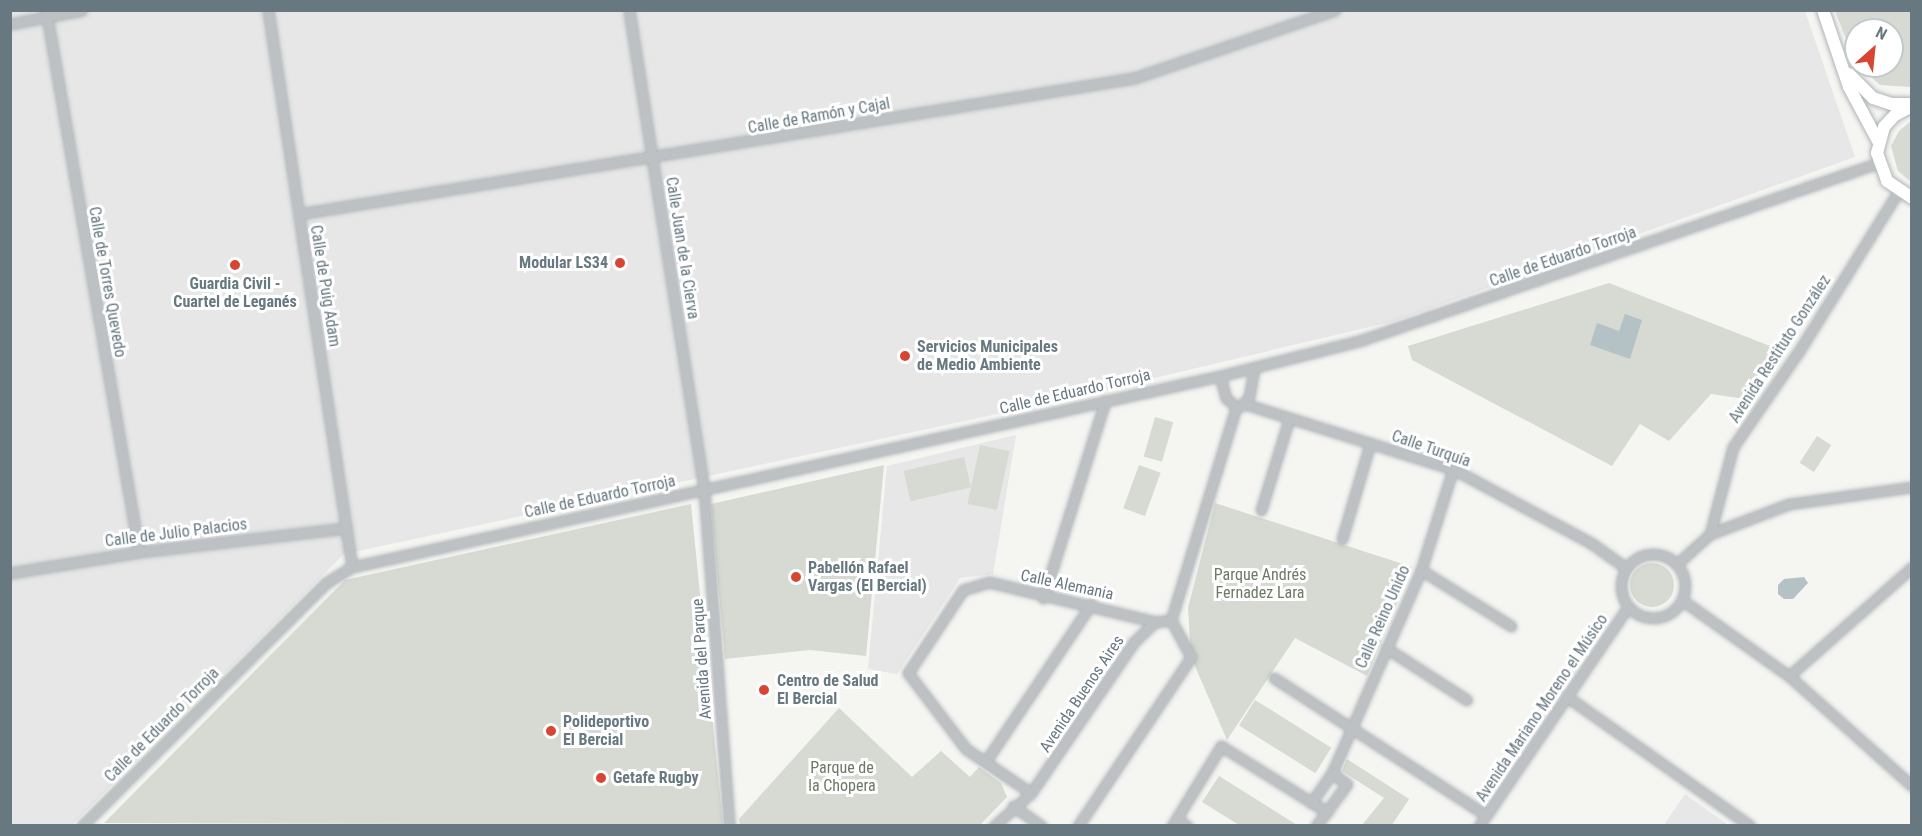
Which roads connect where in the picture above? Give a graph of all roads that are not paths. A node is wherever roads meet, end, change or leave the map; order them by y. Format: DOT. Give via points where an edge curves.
graph roads {
  1 [pos="82,10"];
  2 [pos="268,10"];
  3 [pos="629,10"];
  4 [pos="1335,10"];
  5 [pos="1822,10"];
  6 [pos="46,14"];
  7 [pos="10,24"];
  8 [pos="1841,62"];
  9 [pos="1911,105"];
  10 [pos="1878,141"];
  11 [pos="653,158"];
  12 [pos="1878,163"];
  13 [pos="1898,192"];
  14 [pos="1911,198"];
  15 [pos="299,214"];
  16 [pos="1254,368"];
  17 [pos="1220,376"];
  18 [pos="1105,401"];
  19 [pos="1241,406"];
  20 [pos="1289,419"];
  21 [pos="1370,444"];
  22 [pos="1453,470"];
  23 [pos="1911,487"];
  24 [pos="704,490"];
  25 [pos="1261,510"];
  26 [pos="346,528"];
  27 [pos="1710,534"];
  28 [pos="1342,538"];
  29 [pos="139,552"];
  30 [pos="1677,564"];
  31 [pos="352,567"];
  32 [pos="1911,567"];
  33 [pos="1626,568"];
  34 [pos="1421,570"];
  35 [pos="10,573"];
  36 [pos="1043,598"];
  37 [pos="1683,600"];
  38 [pos="1091,604"];
  39 [pos="1628,607"];
  40 [pos="1171,620"];
  41 [pos="1155,622"];
  42 [pos="1511,626"];
  43 [pos="1386,648"];
  44 [pos="1788,676"];
  45 [pos="1274,678"];
  46 [pos="1566,696"];
  47 [pos="1467,700"];
  48 [pos="1351,728"];
  49 [pos="986,761"];
  50 [pos="1332,773"];
  51 [pos="1911,786"];
  52 [pos="1031,794"];
  53 [pos="1311,803"];
  54 [pos="1013,806"];
  55 [pos="1327,812"];
  56 [pos="1486,815"];
  57 [pos="1175,822"];
  58 [pos="87,824"];
  59 [pos="729,825"];
  60 [pos="994,825"];
  61 [pos="1042,825"];
  62 [pos="1078,825"];
  63 [pos="1187,825"];
  64 [pos="1316,825"];
  65 [pos="1479,825"];
  66 [pos="1750,825"];
  1 -- 6 [label="street"];
  2 -- 15 [label="street, Calle de Puig Adam"];
  3 -- 11 [label="street, Calle Juan de la Cierva"];
  4 -- 11 [label="street, Calle de Ramón y Cajal" via="1134,78"];
  5 -- 8 [label="street"];
  6 -- 7 [label="street"];
  6 -- 29 [label="street, Calle de Torres Quevedo"];
  8 -- 9 [label="street" via="1859,87 1873,98"];
  8 -- 10 [label="street" via="1849,87"];
  9 -- 10 [label="street" via="1895,115"];
  10 -- 12 [label="street"];
  11 -- 15 [label="street, Calle de Ramón y Cajal"];
  11 -- 24 [label="street, Calle Juan de la Cierva"];
  12 -- 13 [label="street"];
  12 -- 16 [label="street, Calle de Eduardo Torroja" via="1406,327"];
  13 -- 14 [label="street"];
  13 -- 27 [label="street, Avenida Restituto González" via="1799,351 1733,447"];
  15 -- 26 [label="street, Calle de Puig Adam"];
  16 -- 17 [label="street, Calle de Eduardo Torroja"];
  16 -- 19 [label="street"];
  17 -- 18 [label="street, Calle de Eduardo Torroja"];
  17 -- 19 [label="street" via="1226,398"];
  18 -- 24 [label="street, Calle de Eduardo Torroja"];
  18 -- 36 [label="street"];
  19 -- 20 [label="street, Calle Turquía"];
  19 -- 40 [label="street"];
  20 -- 21 [label="street, Calle Turquía"];
  20 -- 25 [label="street"];
  21 -- 22 [label="street, Calle Turquía"];
  21 -- 28 [label="street"];
  22 -- 33 [label="street, Calle Turquía" via="1591,543"];
  22 -- 34 [label="street, Calle Reino Unido"];
  23 -- 27 [label="street" via="1789,504"];
  24 -- 31 [label="street, Calle de Eduardo Torroja"];
  24 -- 59 [label="street, Avenida del Parque"];
  26 -- 29 [label="street, Calle de Julio Palacios"];
  26 -- 31 [label="street, Calle de Puig Adam"];
  27 -- 30 [label="street"];
  29 -- 35 [label="street, Calle de Julio Palacios"];
  30 -- 33 [label="street" via="1654,554 1642,555"];
  30 -- 37 [label="street" via="1685,588"];
  31 -- 58 [label="street, Calle de Eduardo Torroja" via="326,583"];
  32 -- 44 [label="street"];
  33 -- 39 [label="street" via="1621,588"];
  34 -- 42 [label="street"];
  34 -- 43 [label="street, Calle Reino Unido"];
  36 -- 38 [label="street, Calle Alemania"];
  36 -- 49 [label="street, Calle Alemania" via="989,582 963,590 908,673 966,749"];
  37 -- 39 [label="street" via="1670,614 1659,618 1647,618"];
  37 -- 44 [label="street"];
  38 -- 41 [label="street, Calle Alemania"];
  38 -- 49 [label="street"];
  39 -- 46 [label="street, Avenida Mariano Moreno el Músico"];
  40 -- 41 [label="street"];
  40 -- 62 [label="street" via="1191,657"];
  41 -- 52 [label="street, Avenida Buenos Aires" via="1134,642"];
  43 -- 47 [label="street"];
  43 -- 48 [label="street, Calle Reino Unido"];
  44 -- 51 [label="street"];
  45 -- 48 [label="street"];
  46 -- 56 [label="street, Avenida Mariano Moreno el Músico"];
  46 -- 66 [label="street"];
  48 -- 50 [label="street, Calle Reino Unido"];
  48 -- 56 [label="street"];
  49 -- 52 [label="street"];
  50 -- 53 [label="street, Calle Reino Unido"];
  50 -- 55 [label="street" via="1347,784"];
  52 -- 54 [label="street, Avenida Buenos Aires"];
  53 -- 55 [label="street"];
  53 -- 57 [label="street" via="1221,746"];
  54 -- 60 [label="street, Avenida Buenos Aires"];
  54 -- 61 [label="street"];
  55 -- 64 [label="street"];
  56 -- 65 [label="street, Avenida Mariano Moreno el Músico"];
  57 -- 63 [label="street"];
}
